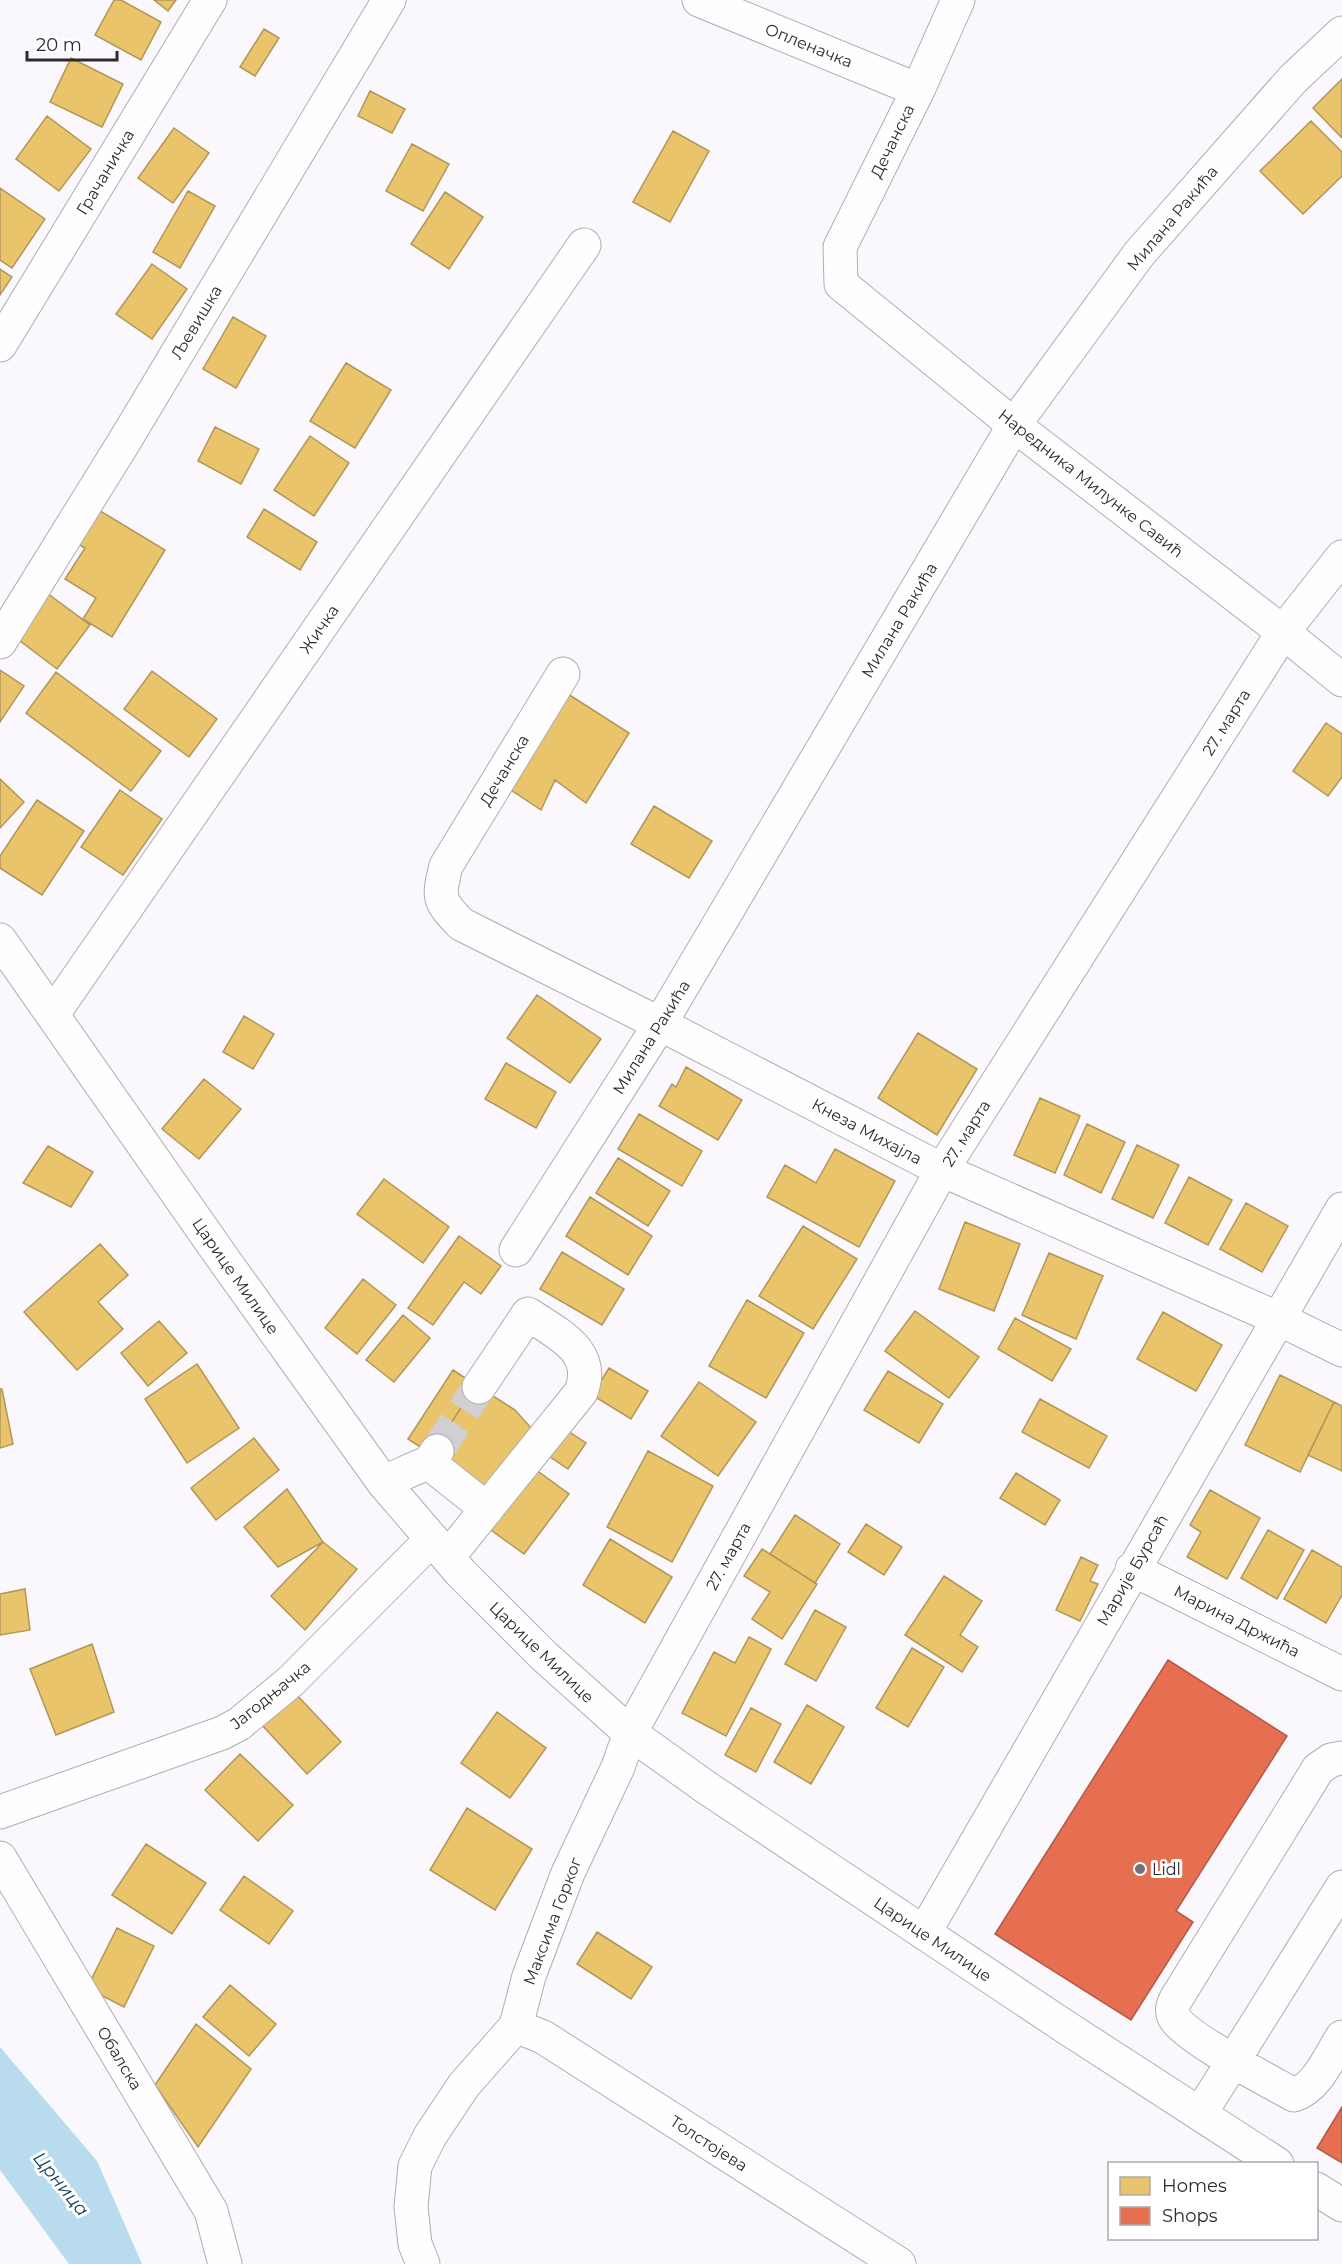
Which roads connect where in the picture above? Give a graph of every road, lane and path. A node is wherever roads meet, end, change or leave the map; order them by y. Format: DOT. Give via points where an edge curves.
graph roads {
  1 [pos="210,0"];
  2 [pos="389,0"];
  3 [pos="699,0"];
  4 [pos="958,0"];
  5 [pos="1342,33"];
  6 [pos="918,90"];
  7 [pos="584,245"];
  8 [pos="841,284"];
  9 [pos="0,345"];
  10 [pos="1014,425"];
  11 [pos="1342,557"];
  12 [pos="1283,632"];
  13 [pos="0,642"];
  14 [pos="563,674"];
  15 [pos="1342,680"];
  16 [pos="446,866"];
  17 [pos="0,940"];
  18 [pos="53,1014"];
  19 [pos="660,1024"];
  20 [pos="942,1170"];
  21 [pos="1342,1209"];
  22 [pos="516,1250"];
  23 [pos="1277,1318"];
  24 [pos="1342,1350"];
  25 [pos="479,1387"];
  26 [pos="383,1482"];
  27 [pos="487,1509"];
  28 [pos="440,1548"];
  29 [pos="1132,1569"];
  30 [pos="1342,1674"];
  31 [pos="630,1733"];
  32 [pos="1342,1758"];
  33 [pos="0,1812"];
  34 [pos="0,1858"];
  35 [pos="1342,1887"];
  36 [pos="924,1933"];
  37 [pos="516,2026"];
  38 [pos="1342,2037"];
  39 [pos="1233,2062"];
  40 [pos="1200,2114"];
  41 [pos="1275,2162"];
  42 [pos="1318,2190"];
  43 [pos="1342,2205"];
  44 [pos="225,2264"];
  45 [pos="423,2264"];
  46 [pos="899,2264"];
  1 -- 9 [label="street, Грачаничка"];
  2 -- 13 [label="street, Љевишка"];
  3 -- 6 [label="street, Опленачка"];
  4 -- 6 [label="street, Дечанска"];
  5 -- 10 [label="street, Милана Ракића" via="1293,79 1139,254"];
  6 -- 8 [label="street, Дечанска" via="840,247"];
  7 -- 18 [label="street, Жичка"];
  8 -- 10 [label="street, Наредника Милунке Савић"];
  10 -- 12 [label="street, Наредника Милунке Савић"];
  10 -- 19 [label="street, Милана Ракића"];
  11 -- 12 [label="street, 27. марта"];
  12 -- 15 [label="street, Наредника Милунке Савић"];
  12 -- 20 [label="street, 27. марта"];
  14 -- 16 [label="street, Дечанска"];
  16 -- 19 [label="street, Кнеза Михајла" via="439,892 446,909 461,924"];
  17 -- 18 [label="street, Царице Милице"];
  18 -- 26 [label="street, Царице Милице"];
  19 -- 20 [label="street, Кнеза Михајла"];
  19 -- 22 [label="street, Милана Ракића"];
  20 -- 23 [label="street, Кнеза Михајла"];
  20 -- 31 [label="street, 27. марта"];
  21 -- 23 [label="street, Марије Бурсаћ"];
  23 -- 24 [label="street, Кнеза Михајла"];
  23 -- 29 [label="street, Марије Бурсаћ"];
  25 -- 27 [label="street, Јагодњачка" via="528,1314 569,1342 586,1370 581,1392"];
  26 -- 27 [label="street" via="433,1457"];
  26 -- 28 [label="street, Царице Милице"];
  27 -- 28 [label="street, Јагодњачка"];
  28 -- 31 [label="street, Царице Милице" via="544,1656"];
  28 -- 33 [label="street, Јагодњачка" via="238,1724"];
  29 -- 30 [label="street, Марина Држића"];
  29 -- 36 [label="street, Марије Бурсаћ"];
  31 -- 36 [label="street, Царице Милице"];
  31 -- 37 [label="street, Максима Горког" via="564,1883 529,1976"];
  32 -- 39 [label="street" via="1318,1769 1173,2006 1180,2025"];
  34 -- 44 [label="street, Обалска" via="211,2211"];
  35 -- 39 [label="street"];
  36 -- 40 [label="street, Царице Милице"];
  37 -- 45 [label="street, Максима Горког" via="464,2085 415,2166 411,2207 415,2244"];
  37 -- 46 [label="street, Толстојева" via="543,2037"];
  38 -- 39 [label="street" via="1311,2085 1294,2095"];
  39 -- 40 [label="street"];
  40 -- 41 [label="street, Царице Милице"];
  42 -- 43 [label="street"];
}
